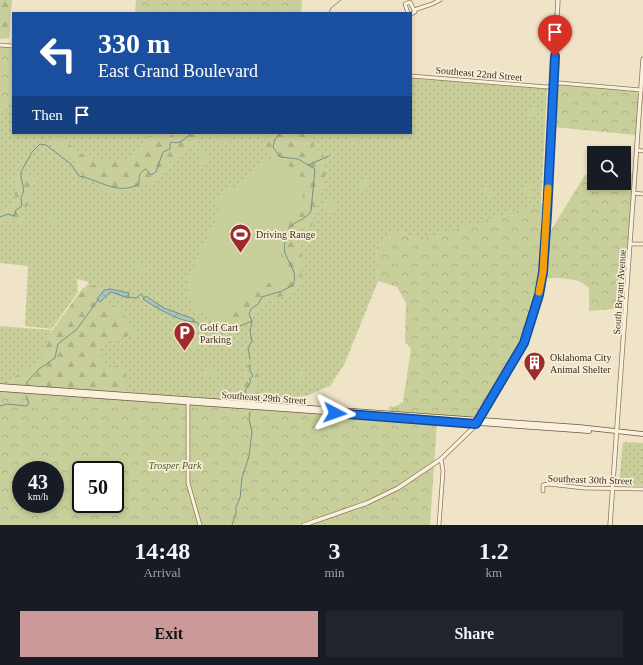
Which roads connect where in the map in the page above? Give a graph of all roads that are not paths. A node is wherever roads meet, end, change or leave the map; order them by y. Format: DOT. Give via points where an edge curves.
graph roads {
  1 [pos="440,0"];
  2 [pos="558,0"];
  3 [pos="414,10"];
  4 [pos="409,12"];
  5 [pos="412,13"];
  6 [pos="0,45"];
  7 [pos="12,46"];
  8 [pos="643,59"];
  9 [pos="643,68"];
  10 [pos="412,76"];
  11 [pos="553,85"];
  12 [pos="641,90"];
  13 [pos="641,111"];
  14 [pos="636,150"];
  15 [pos="643,151"];
  16 [pos="634,193"];
  17 [pos="643,194"];
  18 [pos="630,244"];
  19 [pos="643,244"];
  20 [pos="0,386"];
  21 [pos="0,389"];
  22 [pos="188,401"];
  23 [pos="476,422"];
  24 [pos="616,432"];
  25 [pos="643,434"];
  26 [pos="441,459"];
  27 [pos="613,488"];
  28 [pos="643,489"];
  29 [pos="543,490"];
  30 [pos="200,525"];
  31 [pos="304,525"];
  32 [pos="439,525"];
  33 [pos="610,525"];
  1 -- 3 [label="street"];
  2 -- 11 [label="street"];
  3 -- 4 [label="street" via="410,2 405,4"];
  3 -- 5 [label="street" via="415,12"];
  6 -- 7 [label="street"];
  8 -- 9 [label="street, South Bryant Avenue"];
  9 -- 12 [label="street, South Bryant Avenue"];
  10 -- 11 [label="street, Southeast 22nd Street"];
  11 -- 12 [label="street, Southeast 22nd Street"];
  11 -- 23 [label="street" via="547,214 539,295 524,343"];
  12 -- 13 [label="street, South Bryant Avenue"];
  13 -- 14 [label="street, South Bryant Avenue"];
  14 -- 15 [label="street"];
  14 -- 16 [label="street, South Bryant Avenue"];
  16 -- 17 [label="street"];
  16 -- 18 [label="street, South Bryant Avenue"];
  18 -- 19 [label="street"];
  18 -- 24 [label="street, South Bryant Avenue"];
  20 -- 22 [label="main road, Southeast 29th Street"];
  21 -- 22 [label="main road, Southeast 29th Street"];
  22 -- 23 [label="main road, Southeast 29th Street"];
  22 -- 30 [label="street" via="188,483"];
  23 -- 24 [label="main road, Southeast 29th Street"];
  23 -- 26 [label="street"];
  24 -- 25 [label="main road, Southeast 29th Street"];
  24 -- 27 [label="street, South Bryant Avenue"];
  26 -- 31 [label="street" via="383,496"];
  26 -- 32 [label="street" via="443,471"];
  27 -- 28 [label="street, Southeast 30th Street"];
  27 -- 29 [label="street, Southeast 30th Street" via="548,484 543,485"];
  27 -- 33 [label="street, South Bryant Avenue"];
}
